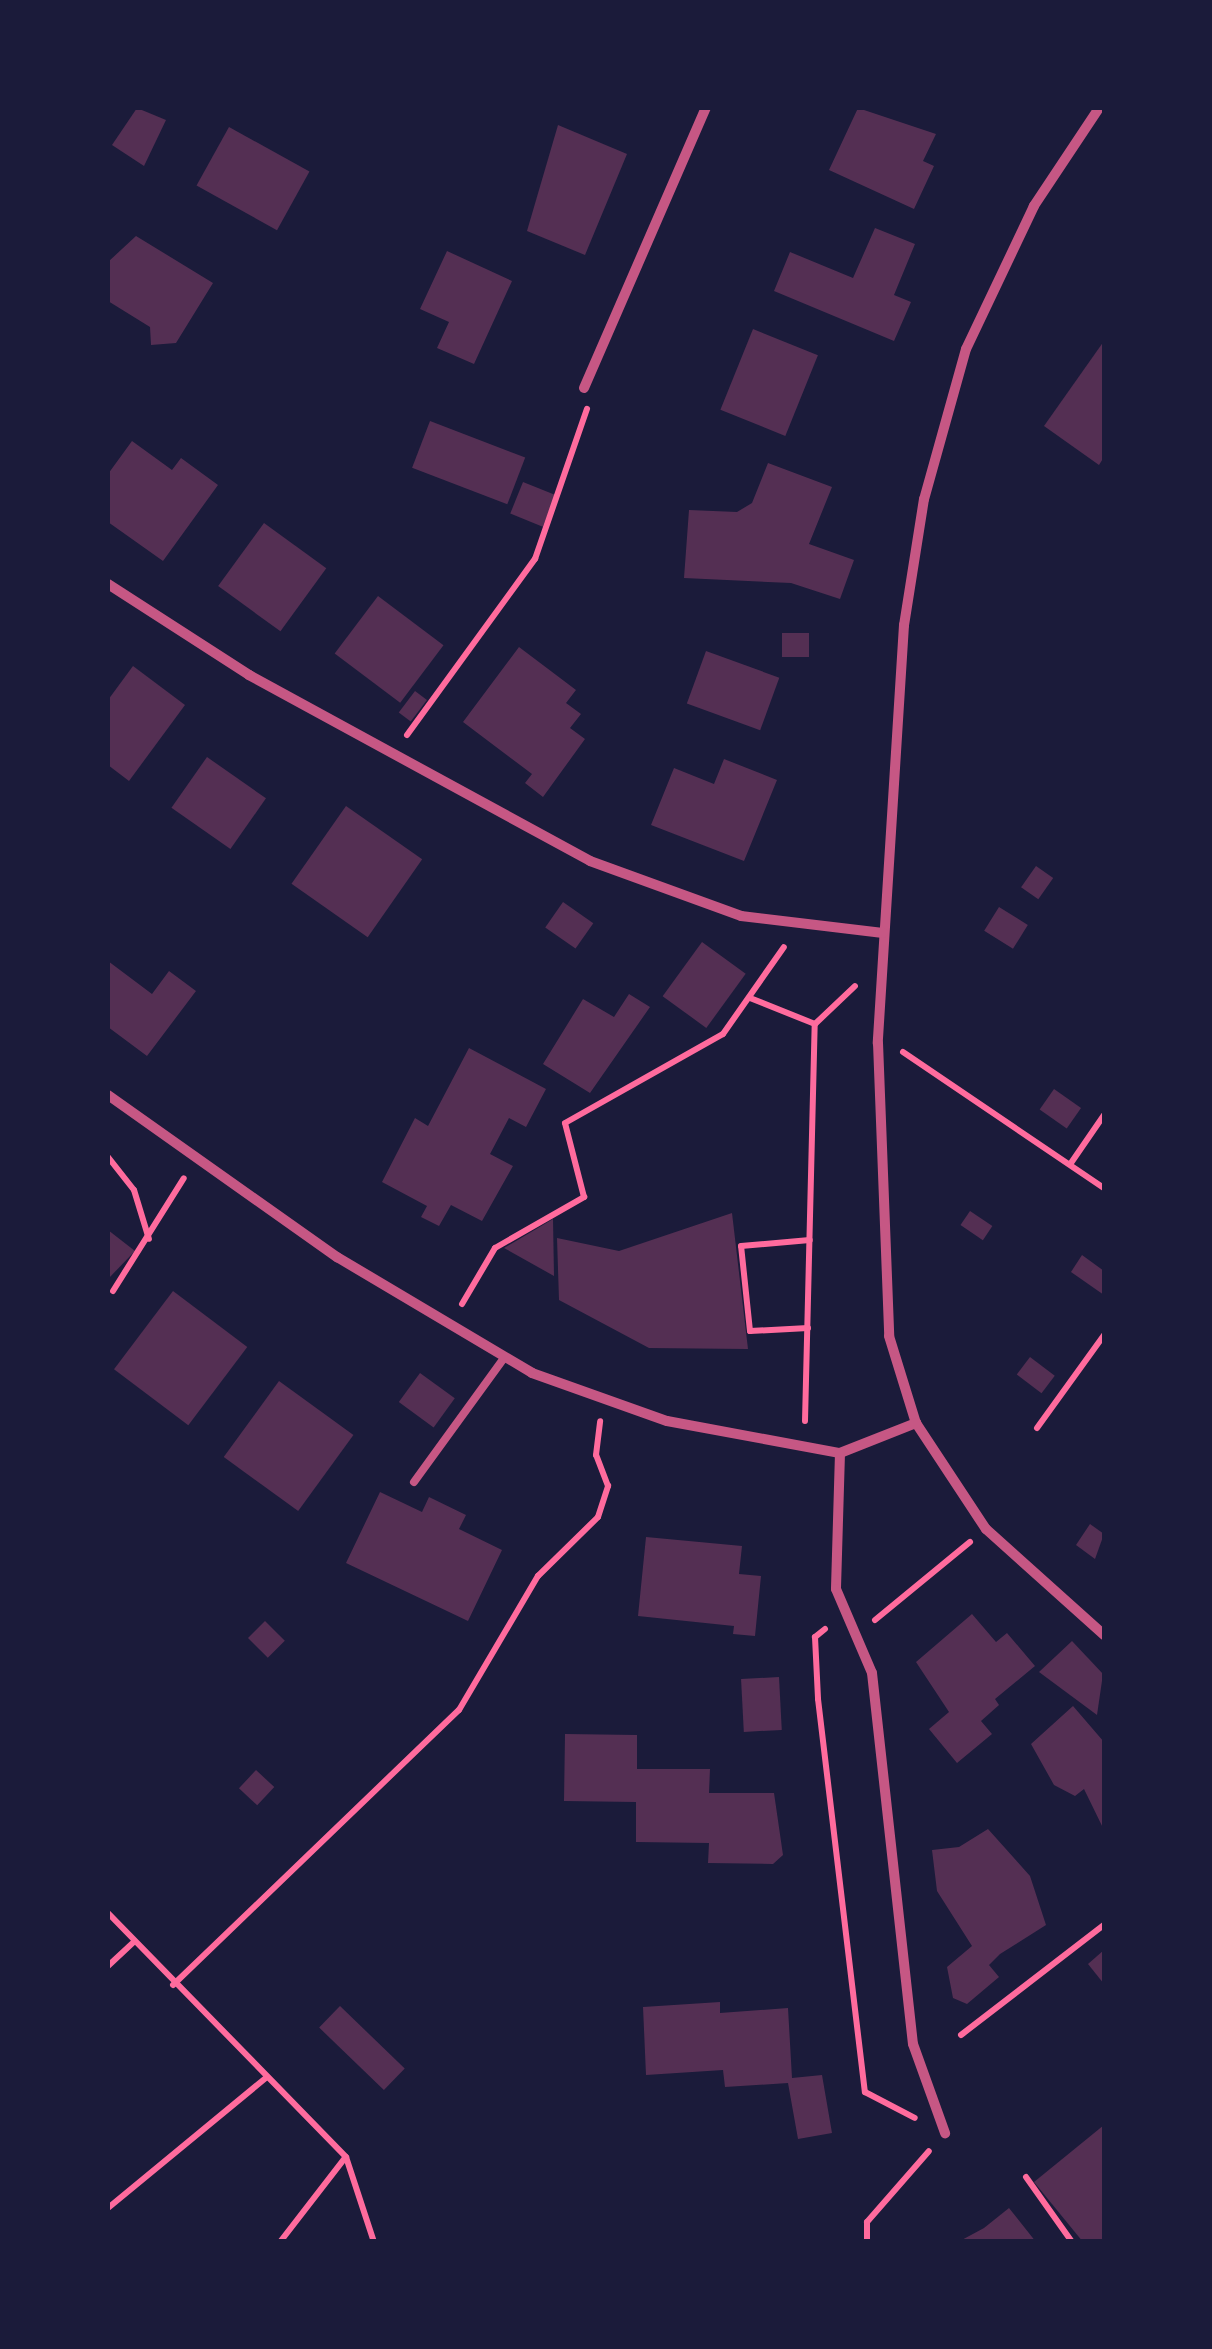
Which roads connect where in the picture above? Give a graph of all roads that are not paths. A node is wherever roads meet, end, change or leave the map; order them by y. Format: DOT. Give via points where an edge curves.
graph roads {
  1 [pos="706,108"];
  2 [pos="1099,108"];
  3 [pos="584,388"];
  4 [pos="108,584"];
  5 [pos="883,933"];
  6 [pos="108,1095"];
  7 [pos="504,1358"];
  8 [pos="916,1423"];
  9 [pos="840,1453"];
  10 [pos="414,1482"];
  11 [pos="1104,1634"];
  12 [pos="944,2133"];
  1 -- 3 [label="street"];
  2 -- 5 [label="street" via="1034,206 966,349 924,500 904,625"];
  4 -- 5 [label="street" via="590,861 741,916"];
  5 -- 8 [label="street" via="878,1043 889,1336"];
  6 -- 7 [label="street" via="196,1160"];
  7 -- 9 [label="street" via="609,1400"];
  7 -- 10 [label="lane"];
  8 -- 9 [label="street"];
  8 -- 11 [label="street" via="986,1528"];
  9 -- 12 [label="street" via="842,1616 872,1673 914,2044"];
}
